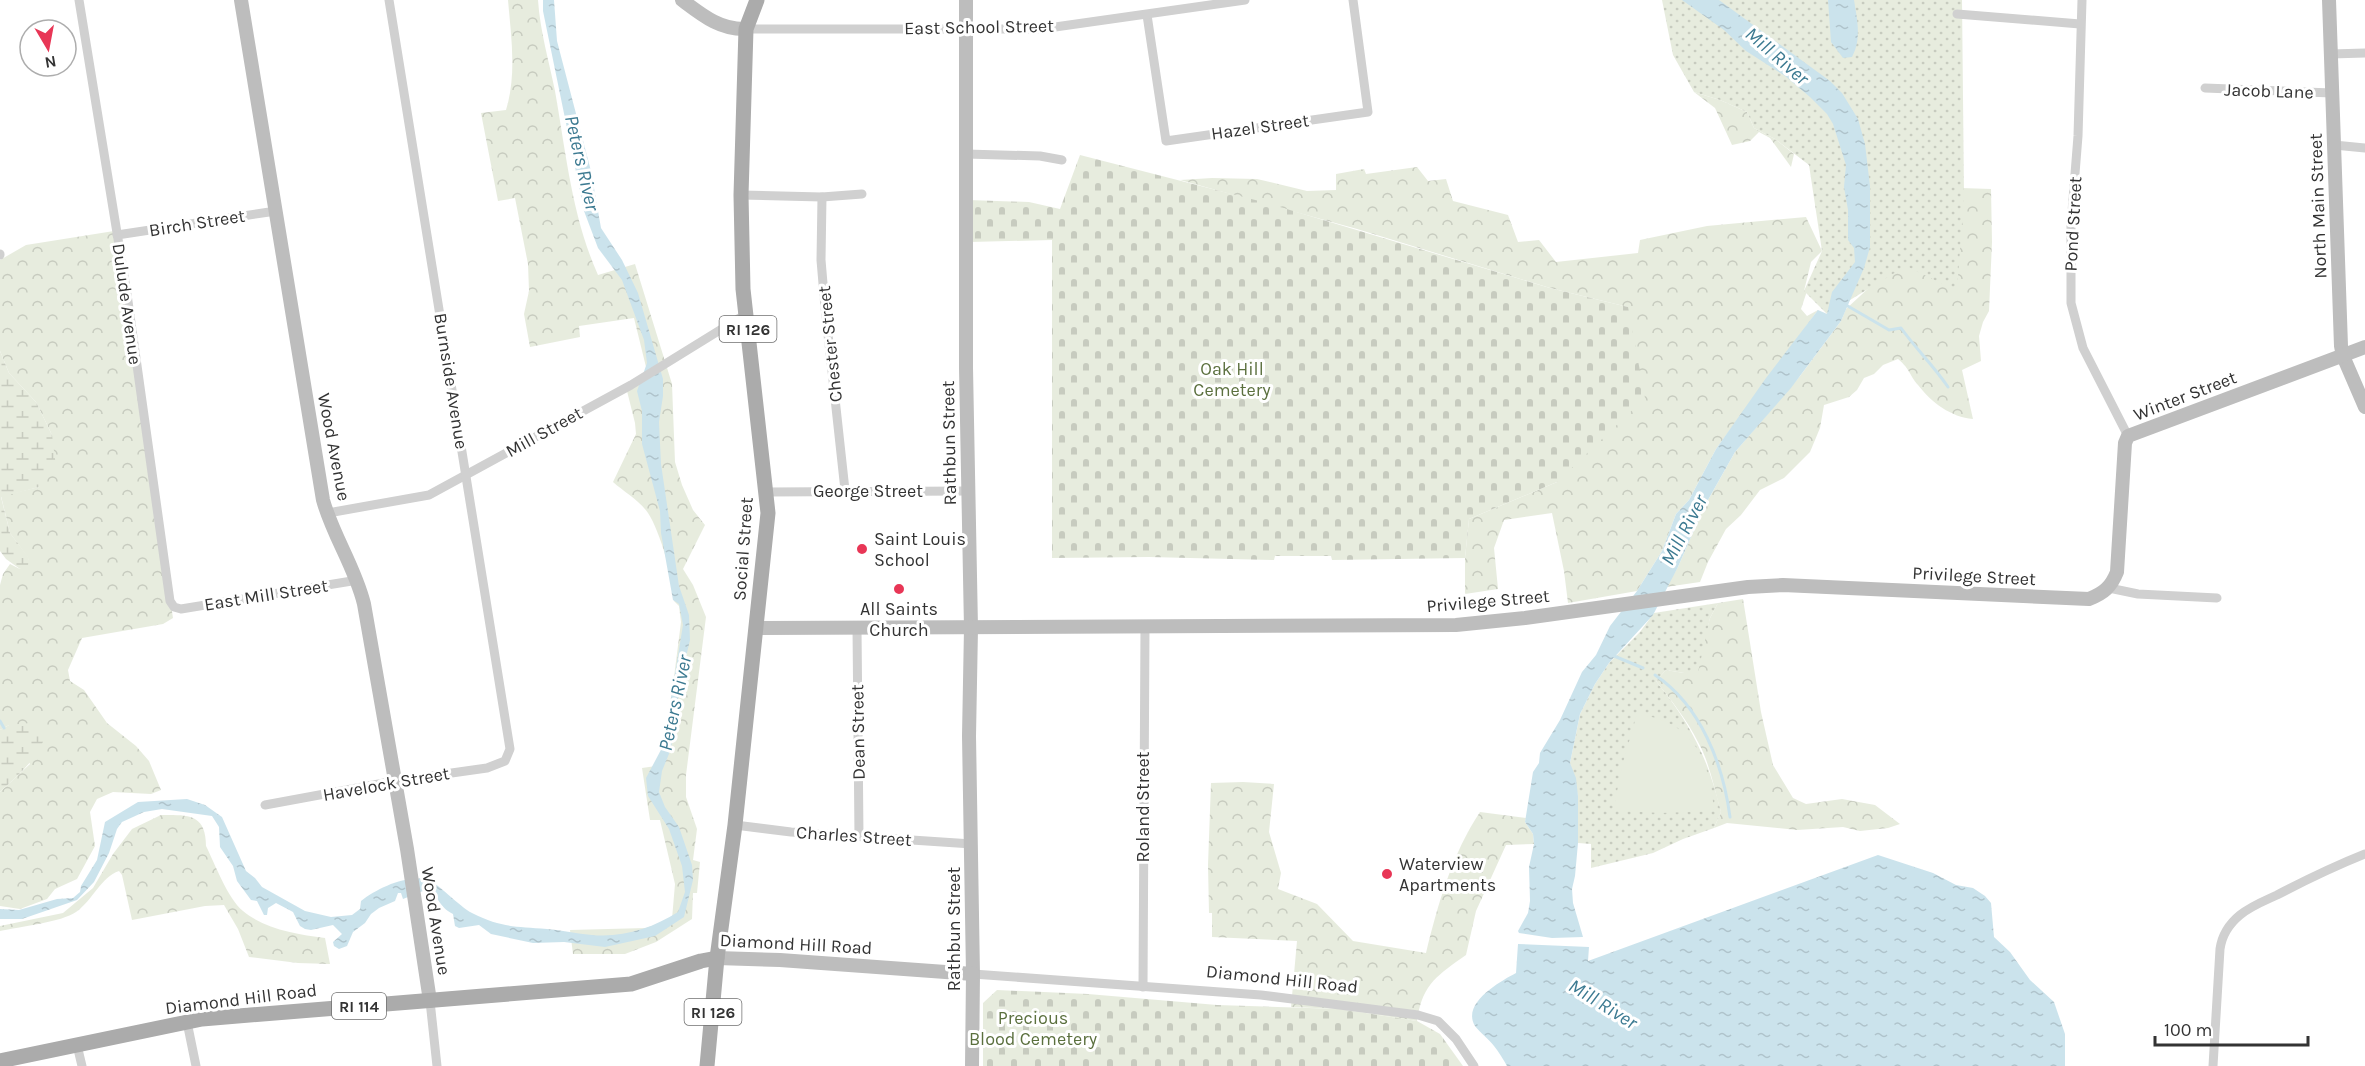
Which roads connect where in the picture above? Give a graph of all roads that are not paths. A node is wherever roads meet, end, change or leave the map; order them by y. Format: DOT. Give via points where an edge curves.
graph roads {
  1 [pos="80,0"];
  2 [pos="241,0"];
  3 [pos="389,0"];
  4 [pos="682,0"];
  5 [pos="748,0"];
  6 [pos="757,0"];
  7 [pos="966,0"];
  8 [pos="1245,0"];
  9 [pos="1353,0"];
  10 [pos="2082,0"];
  11 [pos="2329,0"];
  12 [pos="1190,4"];
  13 [pos="1956,14"];
  14 [pos="1147,15"];
  15 [pos="2080,24"];
  16 [pos="966,28"];
  17 [pos="746,29"];
  18 [pos="2365,53"];
  19 [pos="2331,54"];
  20 [pos="2205,88"];
  21 [pos="2332,93"];
  22 [pos="2334,145"];
  23 [pos="2365,148"];
  24 [pos="966,154"];
  25 [pos="1062,160"];
  26 [pos="862,194"];
  27 [pos="741,195"];
  28 [pos="822,197"];
  29 [pos="276,211"];
  30 [pos="117,236"];
  31 [pos="746,314"];
  32 [pos="2365,347"];
  33 [pos="2343,356"];
  34 [pos="2365,407"];
  35 [pos="2128,436"];
  36 [pos="466,474"];
  37 [pos="845,490"];
  38 [pos="969,491"];
  39 [pos="767,492"];
  40 [pos="328,513"];
  41 [pos="358,580"];
  42 [pos="2109,588"];
  43 [pos="2217,598"];
  44 [pos="174,608"];
  45 [pos="1145,626"];
  46 [pos="756,628"];
  47 [pos="857,628"];
  48 [pos="970,628"];
  49 [pos="505,761"];
  50 [pos="395,781"];
  51 [pos="265,805"];
  52 [pos="735,825"];
  53 [pos="859,836"];
  54 [pos="972,844"];
  55 [pos="2365,854"];
  56 [pos="717,958"];
  57 [pos="973,974"];
  58 [pos="1143,987"];
  59 [pos="430,1001"];
  60 [pos="187,1022"];
  61 [pos="77,1045"];
  62 [pos="0,1061"];
  63 [pos="82,1066"];
  64 [pos="196,1066"];
  65 [pos="437,1066"];
  66 [pos="707,1066"];
  67 [pos="972,1066"];
  68 [pos="1474,1066"];
  69 [pos="2213,1066"];
  1 -- 30 [label="street, Dulude Avenue"];
  2 -- 29 [label="main road, Wood Avenue"];
  3 -- 36 [label="street, Burnside Avenue"];
  4 -- 17 [label="main road" via="724,27"];
  5 -- 17 [label="main road, RI 126"];
  6 -- 17 [label="main road, Social Street / RI 126"];
  7 -- 16 [label="main road, Rathbun Street"];
  8 -- 12 [label="street, East School Street"];
  9 -- 14 [label="street, Hazel Street" via="1368,112 1166,141"];
  10 -- 15 [label="street, Pond Street"];
  11 -- 19 [label="main road, North Main Street"];
  12 -- 14 [label="street, East School Street"];
  13 -- 15 [label="street"];
  14 -- 16 [label="street, East School Street" via="1041,29"];
  15 -- 35 [label="street, Pond Street" via="2071,303 2083,348"];
  16 -- 17 [label="street, East School Street"];
  16 -- 24 [label="main road, Rathbun Street"];
  17 -- 27 [label="main road, Social Street / RI 126"];
  18 -- 19 [label="street"];
  19 -- 21 [label="main road, North Main Street"];
  20 -- 21 [label="street, Jacob Lane"];
  21 -- 22 [label="main road, North Main Street"];
  22 -- 23 [label="street"];
  22 -- 33 [label="main road, North Main Street"];
  24 -- 25 [label="street"];
  24 -- 38 [label="main road, Rathbun Street"];
  26 -- 28 [label="street"];
  27 -- 28 [label="street"];
  27 -- 31 [label="main road, Social Street / RI 126"];
  28 -- 37 [label="street, Chester Street" via="821,260"];
  29 -- 30 [label="street, Birch Street"];
  29 -- 40 [label="main road, Wood Avenue"];
  30 -- 44 [label="street, Dulude Avenue"];
  31 -- 36 [label="street, Mill Street" via="632,385"];
  31 -- 39 [label="main road, Social Street / RI 126"];
  32 -- 33 [label="main road, Winter Street"];
  33 -- 34 [label="main road, North Main Street"];
  33 -- 35 [label="main road, Winter Street"];
  35 -- 42 [label="main road, Winter Street" via="2117,572"];
  36 -- 40 [label="street, Mill Street" via="429,495"];
  36 -- 49 [label="street, Burnside Avenue" via="508,725 510,749"];
  37 -- 38 [label="street, George Street"];
  37 -- 39 [label="street, George Street"];
  38 -- 48 [label="main road, Rathbun Street"];
  39 -- 46 [label="main road, Social Street / RI 126"];
  40 -- 41 [label="main road, Wood Avenue"];
  41 -- 44 [label="street, East Mill Street"];
  41 -- 50 [label="main road, Wood Avenue"];
  42 -- 43 [label="street" via="2138,594"];
  42 -- 45 [label="main road, Privilege Street" via="2099,595 2082,598 1783,585 1456,625"];
  45 -- 48 [label="main road, Privilege Street"];
  45 -- 58 [label="street, Roland Street"];
  46 -- 47 [label="main road, Privilege Street"];
  46 -- 52 [label="main road, Social Street"];
  47 -- 48 [label="main road, Privilege Street"];
  47 -- 53 [label="street, Dean Street"];
  48 -- 54 [label="main road, Rathbun Street"];
  49 -- 50 [label="street, Havelock Street" via="487,768"];
  50 -- 51 [label="street, Havelock Street"];
  50 -- 59 [label="main road, Wood Avenue"];
  52 -- 53 [label="street, Charles Street"];
  52 -- 56 [label="main road, Social Street"];
  53 -- 54 [label="street, Charles Street"];
  54 -- 57 [label="main road, Rathbun Street"];
  55 -- 69 [label="street" via="2255,905 2221,937"];
  56 -- 57 [label="main road, Diamond Hill Road / RI 114"];
  56 -- 59 [label="main road, Diamond Hill Road / RI 114" via="631,984"];
  56 -- 66 [label="main road, Social Street / RI 126"];
  57 -- 58 [label="street, Diamond Hill Road"];
  57 -- 67 [label="main road, Rathbun Street"];
  58 -- 68 [label="street, Diamond Hill Road" via="1261,994 1418,1015 1438,1021"];
  59 -- 60 [label="main road, Diamond Hill Road / RI 114"];
  59 -- 65 [label="street"];
  60 -- 61 [label="main road, Diamond Hill Road / RI 114"];
  60 -- 64 [label="street"];
  61 -- 62 [label="main road, Diamond Hill Road / RI 114"];
  61 -- 63 [label="street"];
}
